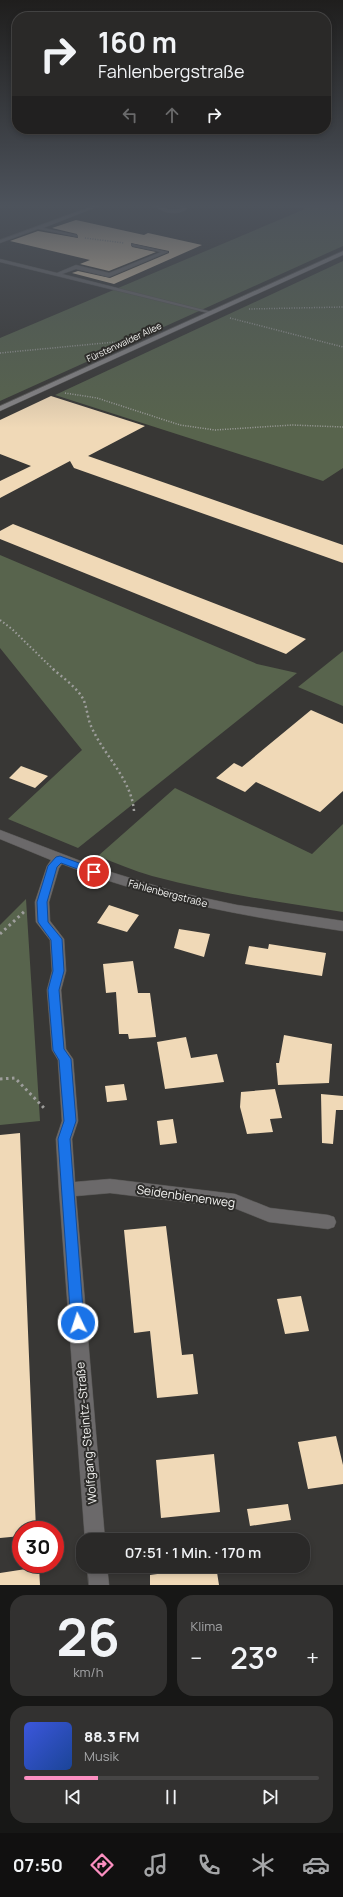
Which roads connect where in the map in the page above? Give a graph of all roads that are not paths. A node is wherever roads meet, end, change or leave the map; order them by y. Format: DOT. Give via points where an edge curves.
graph roads {
  1 [pos="76,280"];
  2 [pos="283,280"];
  3 [pos="210,313"];
  4 [pos="0,409"];
  5 [pos="0,834"];
  6 [pos="60,859"];
  7 [pos="343,926"];
  8 [pos="67,1190"];
  9 [pos="328,1222"];
  10 [pos="94,1533"];
  11 [pos="97,1573"];
  12 [pos="98,1585"];
  1 -- 3 [label="lane"];
  2 -- 3 [label="main road, Fürstenwalder Allee"];
  3 -- 4 [label="main road, Fürstenwalder Allee"];
  5 -- 6 [label="street, Fahlenbergstraße"];
  6 -- 7 [label="street, Fahlenbergstraße" via="133,885 201,903"];
  6 -- 8 [label="street, Wolfgang-Steinitz-Straße" via="53,866 42,902 43,922 57,939 59,971 54,990 59,1050 65,1059 70,1121 64,1139"];
  8 -- 9 [label="street, Seidenbienenweg" via="110,1186 235,1201 269,1215"];
  8 -- 10 [label="street, Wolfgang-Steinitz-Straße"];
  11 -- 12 [label="street"];
}
